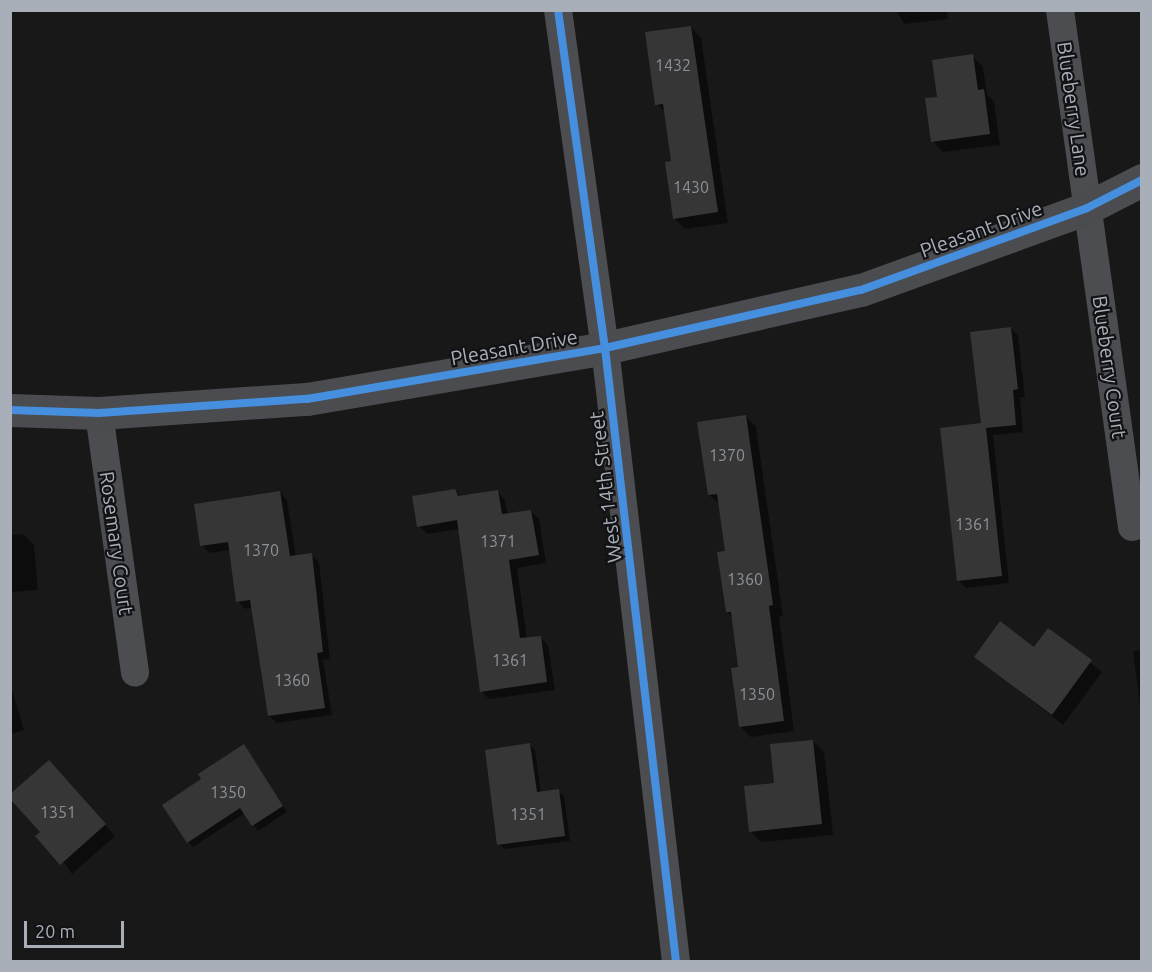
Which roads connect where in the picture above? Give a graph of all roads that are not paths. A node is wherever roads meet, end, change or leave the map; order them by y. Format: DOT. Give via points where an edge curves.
graph roads {
  1 [pos="558,10"];
  2 [pos="1060,10"];
  3 [pos="1142,180"];
  4 [pos="1087,208"];
  5 [pos="605,348"];
  6 [pos="10,410"];
  7 [pos="99,413"];
  8 [pos="1132,527"];
  9 [pos="135,672"];
  10 [pos="676,962"];
  1 -- 5 [label="street, West 14th Street"];
  2 -- 4 [label="street, Blueberry Lane"];
  3 -- 4 [label="street, Pleasant Drive"];
  4 -- 5 [label="street, Pleasant Drive" via="861,290"];
  4 -- 8 [label="street, Blueberry Court"];
  5 -- 7 [label="street, Pleasant Drive" via="307,399"];
  5 -- 10 [label="street, West 14th Street"];
  6 -- 7 [label="street, Pleasant Drive"];
  7 -- 9 [label="street, Rosemary Court"];
}
